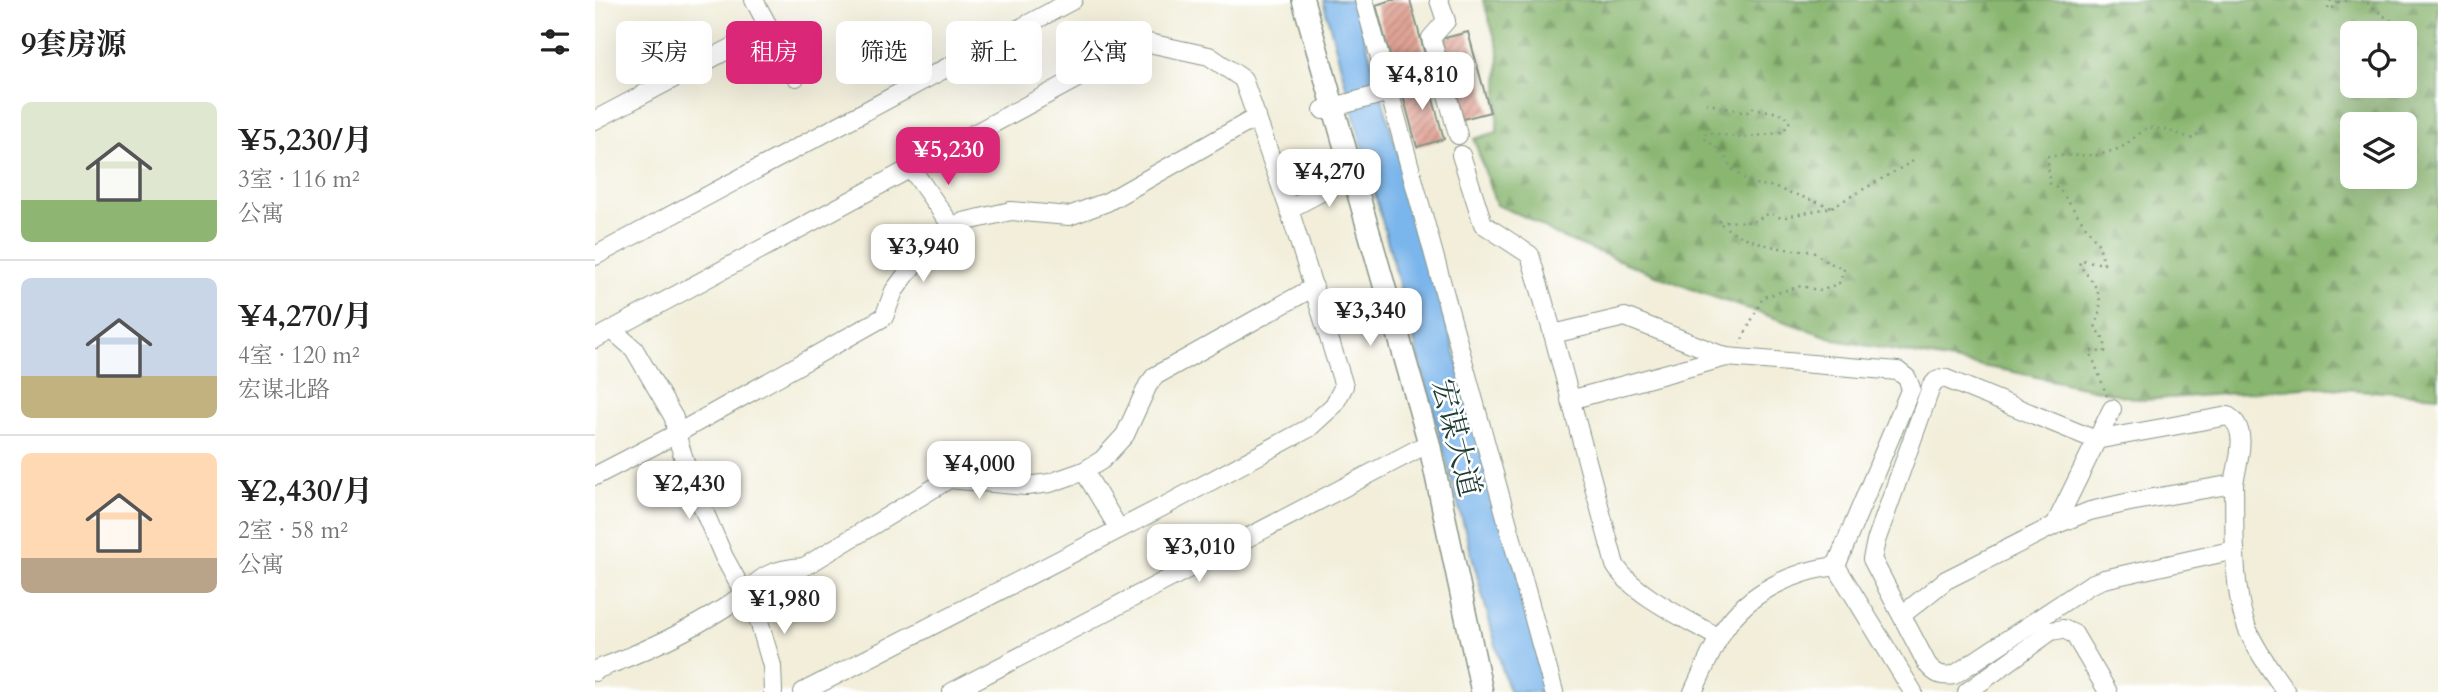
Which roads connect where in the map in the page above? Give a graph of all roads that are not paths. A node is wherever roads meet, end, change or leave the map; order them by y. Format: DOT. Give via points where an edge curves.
graph roads {
  1 [pos="754,0"];
  2 [pos="1073,0"];
  3 [pos="1291,0"];
  4 [pos="1303,0"];
  5 [pos="1364,0"];
  6 [pos="1439,0"];
  7 [pos="765,21"];
  8 [pos="726,51"];
  9 [pos="1439,65"];
  10 [pos="1388,87"];
  11 [pos="1328,109"];
  12 [pos="1258,117"];
  13 [pos="595,120"];
  14 [pos="1458,135"];
  15 [pos="1461,155"];
  16 [pos="911,168"];
  17 [pos="1348,178"];
  18 [pos="1289,209"];
  19 [pos="953,228"];
  20 [pos="595,256"];
  21 [pos="1314,287"];
  22 [pos="612,330"];
  23 [pos="1553,334"];
  24 [pos="595,339"];
  25 [pos="1729,357"];
  26 [pos="1570,400"];
  27 [pos="2112,409"];
  28 [pos="676,434"];
  29 [pos="2095,440"];
  30 [pos="1424,446"];
  31 [pos="1084,471"];
  32 [pos="595,476"];
  33 [pos="2234,484"];
  34 [pos="2055,525"];
  35 [pos="1119,529"];
  36 [pos="2235,550"];
  37 [pos="1836,566"];
  38 [pos="742,593"];
  39 [pos="1902,615"];
  40 [pos="1719,638"];
  41 [pos="595,672"];
  42 [pos="773,692"];
  43 [pos="803,692"];
  44 [pos="952,692"];
  45 [pos="1468,692"];
  46 [pos="1482,692"];
  47 [pos="1554,692"];
  48 [pos="1693,692"];
  49 [pos="1913,692"];
  50 [pos="1967,692"];
  51 [pos="2108,692"];
  52 [pos="2286,692"];
  1 -- 7 [label="street"];
  2 -- 20 [label="street"];
  3 -- 11 [label="main road"];
  4 -- 11 [label="main road, 宏谋大道"];
  5 -- 10 [label="street"];
  6 -- 9 [label="street" via="1446,21 1430,38"];
  8 -- 13 [label="street"];
  9 -- 10 [label="street"];
  9 -- 14 [label="street"];
  10 -- 11 [label="street"];
  10 -- 47 [label="street"];
  11 -- 17 [label="main road, 宏谋大道"];
  12 -- 16 [label="street" via="1243,79 1209,56 1144,42"];
  12 -- 18 [label="street"];
  12 -- 19 [label="street" via="1107,202 1069,216 1011,211"];
  15 -- 23 [label="street" via="1483,224 1530,255"];
  16 -- 19 [label="street"];
  16 -- 22 [label="street"];
  17 -- 18 [label="street"];
  17 -- 30 [label="main road, 宏谋大道"];
  18 -- 21 [label="street"];
  19 -- 28 [label="street" via="928,245 894,291 884,317"];
  21 -- 31 [label="street" via="1155,376 1125,435 1102,460"];
  21 -- 35 [label="street" via="1344,386 1334,405 1309,428"];
  22 -- 24 [label="street"];
  22 -- 28 [label="street" via="634,349 647,370 674,418"];
  23 -- 25 [label="street" via="1625,317"];
  23 -- 26 [label="street"];
  25 -- 26 [label="street"];
  25 -- 37 [label="street" via="1898,371 1910,383"];
  26 -- 40 [label="street" via="1620,572 1638,589"];
  27 -- 29 [label="street"];
  28 -- 32 [label="street"];
  28 -- 38 [label="street" via="691,481"];
  29 -- 33 [label="street" via="2228,416 2241,434"];
  29 -- 34 [label="street"];
  29 -- 39 [label="street" via="1938,379 1872,559"];
  30 -- 44 [label="street"];
  30 -- 45 [label="main road"];
  30 -- 46 [label="main road, 宏谋大道"];
  31 -- 35 [label="street"];
  31 -- 38 [label="street" via="1026,486 949,480 804,567 769,573"];
  33 -- 34 [label="street" via="2130,502"];
  33 -- 36 [label="street"];
  34 -- 39 [label="street" via="1946,580"];
  35 -- 43 [label="street"];
  36 -- 39 [label="street" via="2091,584 1954,675 1933,671"];
  36 -- 52 [label="street" via="2249,634"];
  37 -- 40 [label="street" via="1790,576 1755,598"];
  37 -- 49 [label="street"];
  38 -- 41 [label="street" via="726,607 638,655"];
  38 -- 42 [label="street" via="762,632 772,666"];
  40 -- 48 [label="street"];
  50 -- 51 [label="street" via="2052,631 2063,629 2074,634"];
}
